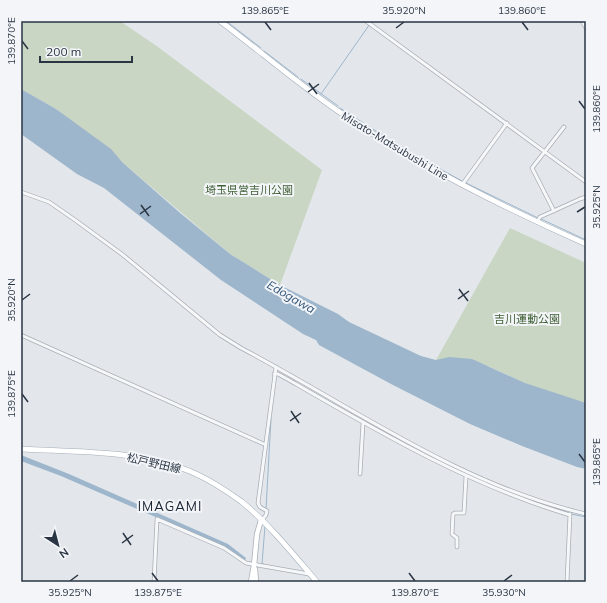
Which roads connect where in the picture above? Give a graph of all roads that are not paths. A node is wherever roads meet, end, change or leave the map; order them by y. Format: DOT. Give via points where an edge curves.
graph roads {
  1 [pos="366,21"];
  2 [pos="582,21"];
  3 [pos="221,22"];
  4 [pos="586,28"];
  5 [pos="507,123"];
  6 [pos="564,127"];
  7 [pos="545,152"];
  8 [pos="586,182"];
  9 [pos="462,185"];
  10 [pos="21,192"];
  11 [pos="586,197"];
  12 [pos="554,212"];
  13 [pos="539,220"];
  14 [pos="586,244"];
  15 [pos="21,335"];
  16 [pos="276,367"];
  17 [pos="274,374"];
  18 [pos="363,423"];
  19 [pos="266,445"];
  20 [pos="21,450"];
  21 [pos="467,472"];
  22 [pos="360,474"];
  23 [pos="466,476"];
  24 [pos="570,513"];
  25 [pos="586,514"];
  26 [pos="262,520"];
  27 [pos="457,547"];
  28 [pos="254,565"];
  29 [pos="310,574"];
  30 [pos="154,582"];
  31 [pos="250,582"];
  32 [pos="256,582"];
  33 [pos="317,582"];
  34 [pos="567,582"];
  1 -- 5 [label="street"];
  2 -- 4 [label="street"];
  3 -- 9 [label="main road, Misato-Matsubushi Line" via="337,111 404,154"];
  5 -- 7 [label="street"];
  5 -- 9 [label="street"];
  6 -- 7 [label="street"];
  7 -- 8 [label="street"];
  7 -- 12 [label="street" via="532,168"];
  9 -- 13 [label="main road, Misato-Matsubushi Line"];
  10 -- 16 [label="street" via="59,208 123,255 231,342"];
  11 -- 12 [label="street"];
  12 -- 13 [label="street"];
  13 -- 14 [label="main road, Misato-Matsubushi Line"];
  15 -- 19 [label="street"];
  16 -- 17 [label="street"];
  16 -- 21 [label="street" via="387,431"];
  17 -- 18 [label="street"];
  17 -- 19 [label="street"];
  18 -- 22 [label="street"];
  18 -- 23 [label="street"];
  19 -- 26 [label="street" via="258,503 266,512"];
  20 -- 26 [label="main road, 松戸野田線" via="104,453 157,461 184,469 213,483 242,502"];
  21 -- 23 [label="street"];
  21 -- 24 [label="street"];
  23 -- 24 [label="street" via="518,497"];
  23 -- 27 [label="street" via="464,513 452,514 452,534 457,538"];
  24 -- 25 [label="street"];
  24 -- 34 [label="street"];
  26 -- 28 [label="street" via="257,534"];
  26 -- 29 [label="main road, 松戸野田線"];
  28 -- 29 [label="street"];
  28 -- 30 [label="street" via="246,563 224,548 157,519"];
  28 -- 31 [label="street"];
  28 -- 32 [label="street"];
  29 -- 33 [label="main road, 松戸野田線"];
}
